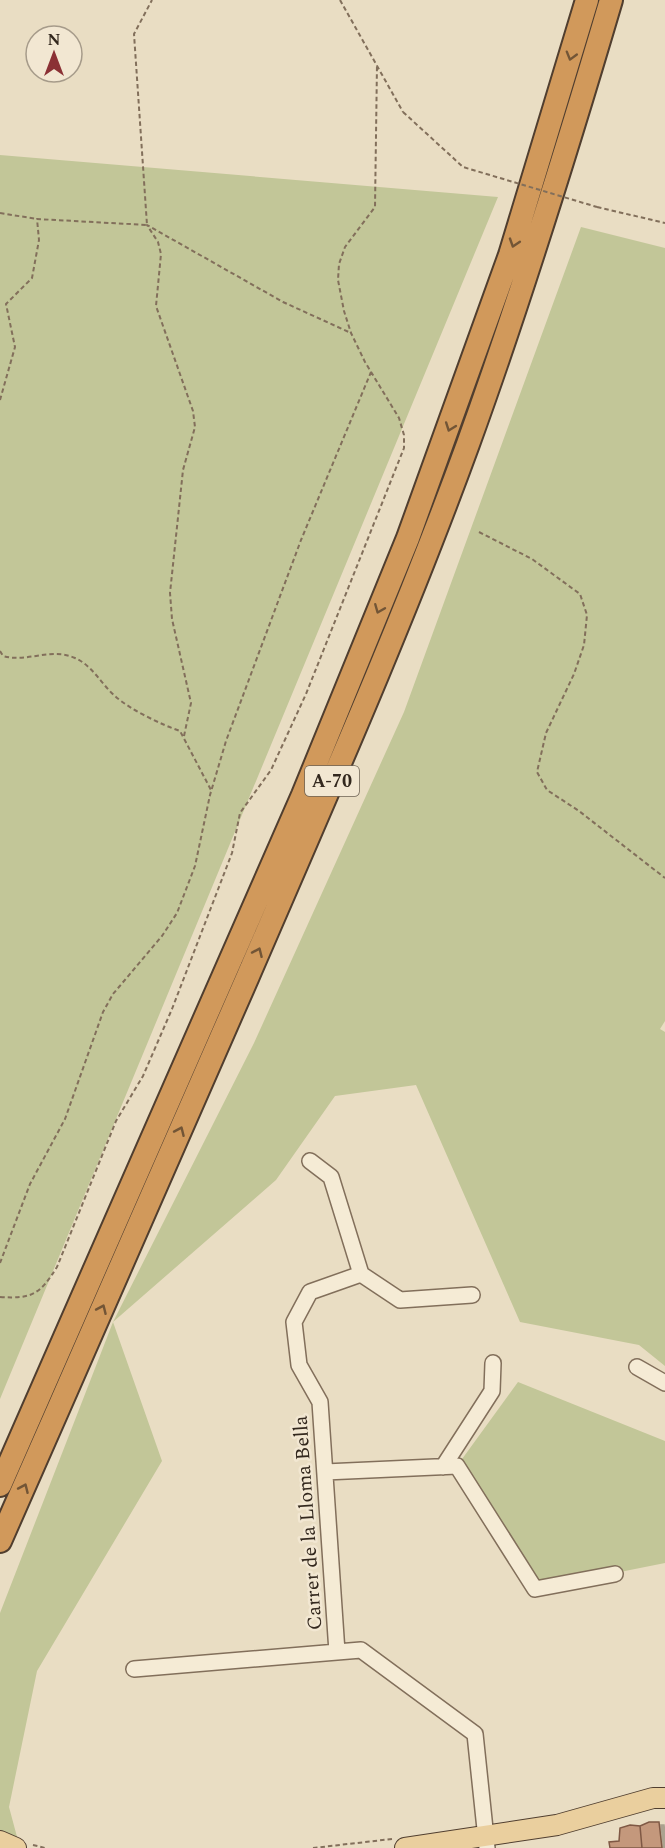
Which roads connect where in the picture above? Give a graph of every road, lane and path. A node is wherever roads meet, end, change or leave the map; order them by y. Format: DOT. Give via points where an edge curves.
graph roads {
  1 [pos="152,0"];
  2 [pos="340,0"];
  3 [pos="587,0"];
  4 [pos="611,0"];
  5 [pos="377,64"];
  6 [pos="0,213"];
  7 [pos="37,219"];
  8 [pos="665,223"];
  9 [pos="147,225"];
  10 [pos="351,333"];
  11 [pos="371,372"];
  12 [pos="0,400"];
  13 [pos="478,532"];
  14 [pos="0,651"];
  15 [pos="184,736"];
  16 [pos="207,811"];
  17 [pos="665,878"];
  18 [pos="310,1161"];
  19 [pos="0,1263"];
  20 [pos="361,1274"];
  21 [pos="472,1295"];
  22 [pos="0,1297"];
  23 [pos="493,1363"];
  24 [pos="637,1367"];
  25 [pos="665,1383"];
  26 [pos="443,1467"];
  27 [pos="325,1472"];
  28 [pos="0,1485"];
  29 [pos="0,1541"];
  30 [pos="615,1574"];
  31 [pos="337,1652"];
  32 [pos="134,1670"];
  33 [pos="665,1798"];
  34 [pos="0,1841"];
  35 [pos="487,1843"];
  36 [pos="15,1848"];
  37 [pos="405,1848"];
  1 -- 9 [label="path" via="134,34"];
  2 -- 5 [label="path"];
  3 -- 28 [label="highway, A-70, one-way" via="510,255 408,538 298,805"];
  29 -- 4 [label="highway, A-70, one-way" via="301,854 411,592 513,314"];
  5 -- 8 [label="path, bridge" via="403,112 463,167"];
  5 -- 10 [label="path" via="375,207 345,247 339,264 338,280"];
  6 -- 7 [label="path"];
  7 -- 9 [label="path"];
  7 -- 12 [label="path" via="39,240 32,278 6,304 15,346"];
  9 -- 10 [label="path" via="284,302"];
  9 -- 15 [label="path" via="161,254 156,306 193,411 195,427 183,470 170,593 191,703"];
  10 -- 11 [label="path"];
  11 -- 16 [label="path" via="301,540 226,741"];
  11 -- 22 [label="path" via="399,418 404,448 310,683 271,770 240,813 232,853 172,1009 143,1076 108,1141 57,1267 36,1293 22,1298"];
  13 -- 17 [label="path" via="532,559 580,594 587,615 584,645 546,733 537,772 548,790"];
  14 -- 15 [label="path" via="12,659 44,653 76,658 115,696"];
  15 -- 16 [label="path" via="211,789"];
  16 -- 19 [label="path" via="195,866 177,913 103,1012 65,1119 30,1184"];
  18 -- 20 [label="street" via="331,1177"];
  20 -- 21 [label="street" via="400,1300"];
  20 -- 27 [label="street, Carrer de la Lloma Bella" via="310,1292 294,1322 298,1365 320,1402"];
  23 -- 26 [label="street" via="492,1390"];
  24 -- 25 [label="street"];
  26 -- 27 [label="street"];
  26 -- 30 [label="street" via="457,1466 535,1589"];
  27 -- 31 [label="street, Carrer de la Lloma Bella"];
  31 -- 32 [label="street"];
  31 -- 35 [label="street, Carrer de la Lloma Bella" via="361,1650 475,1734"];
  33 -- 35 [label="main road"];
  34 -- 36 [label="main road"];
  35 -- 37 [label="main road"];
}
